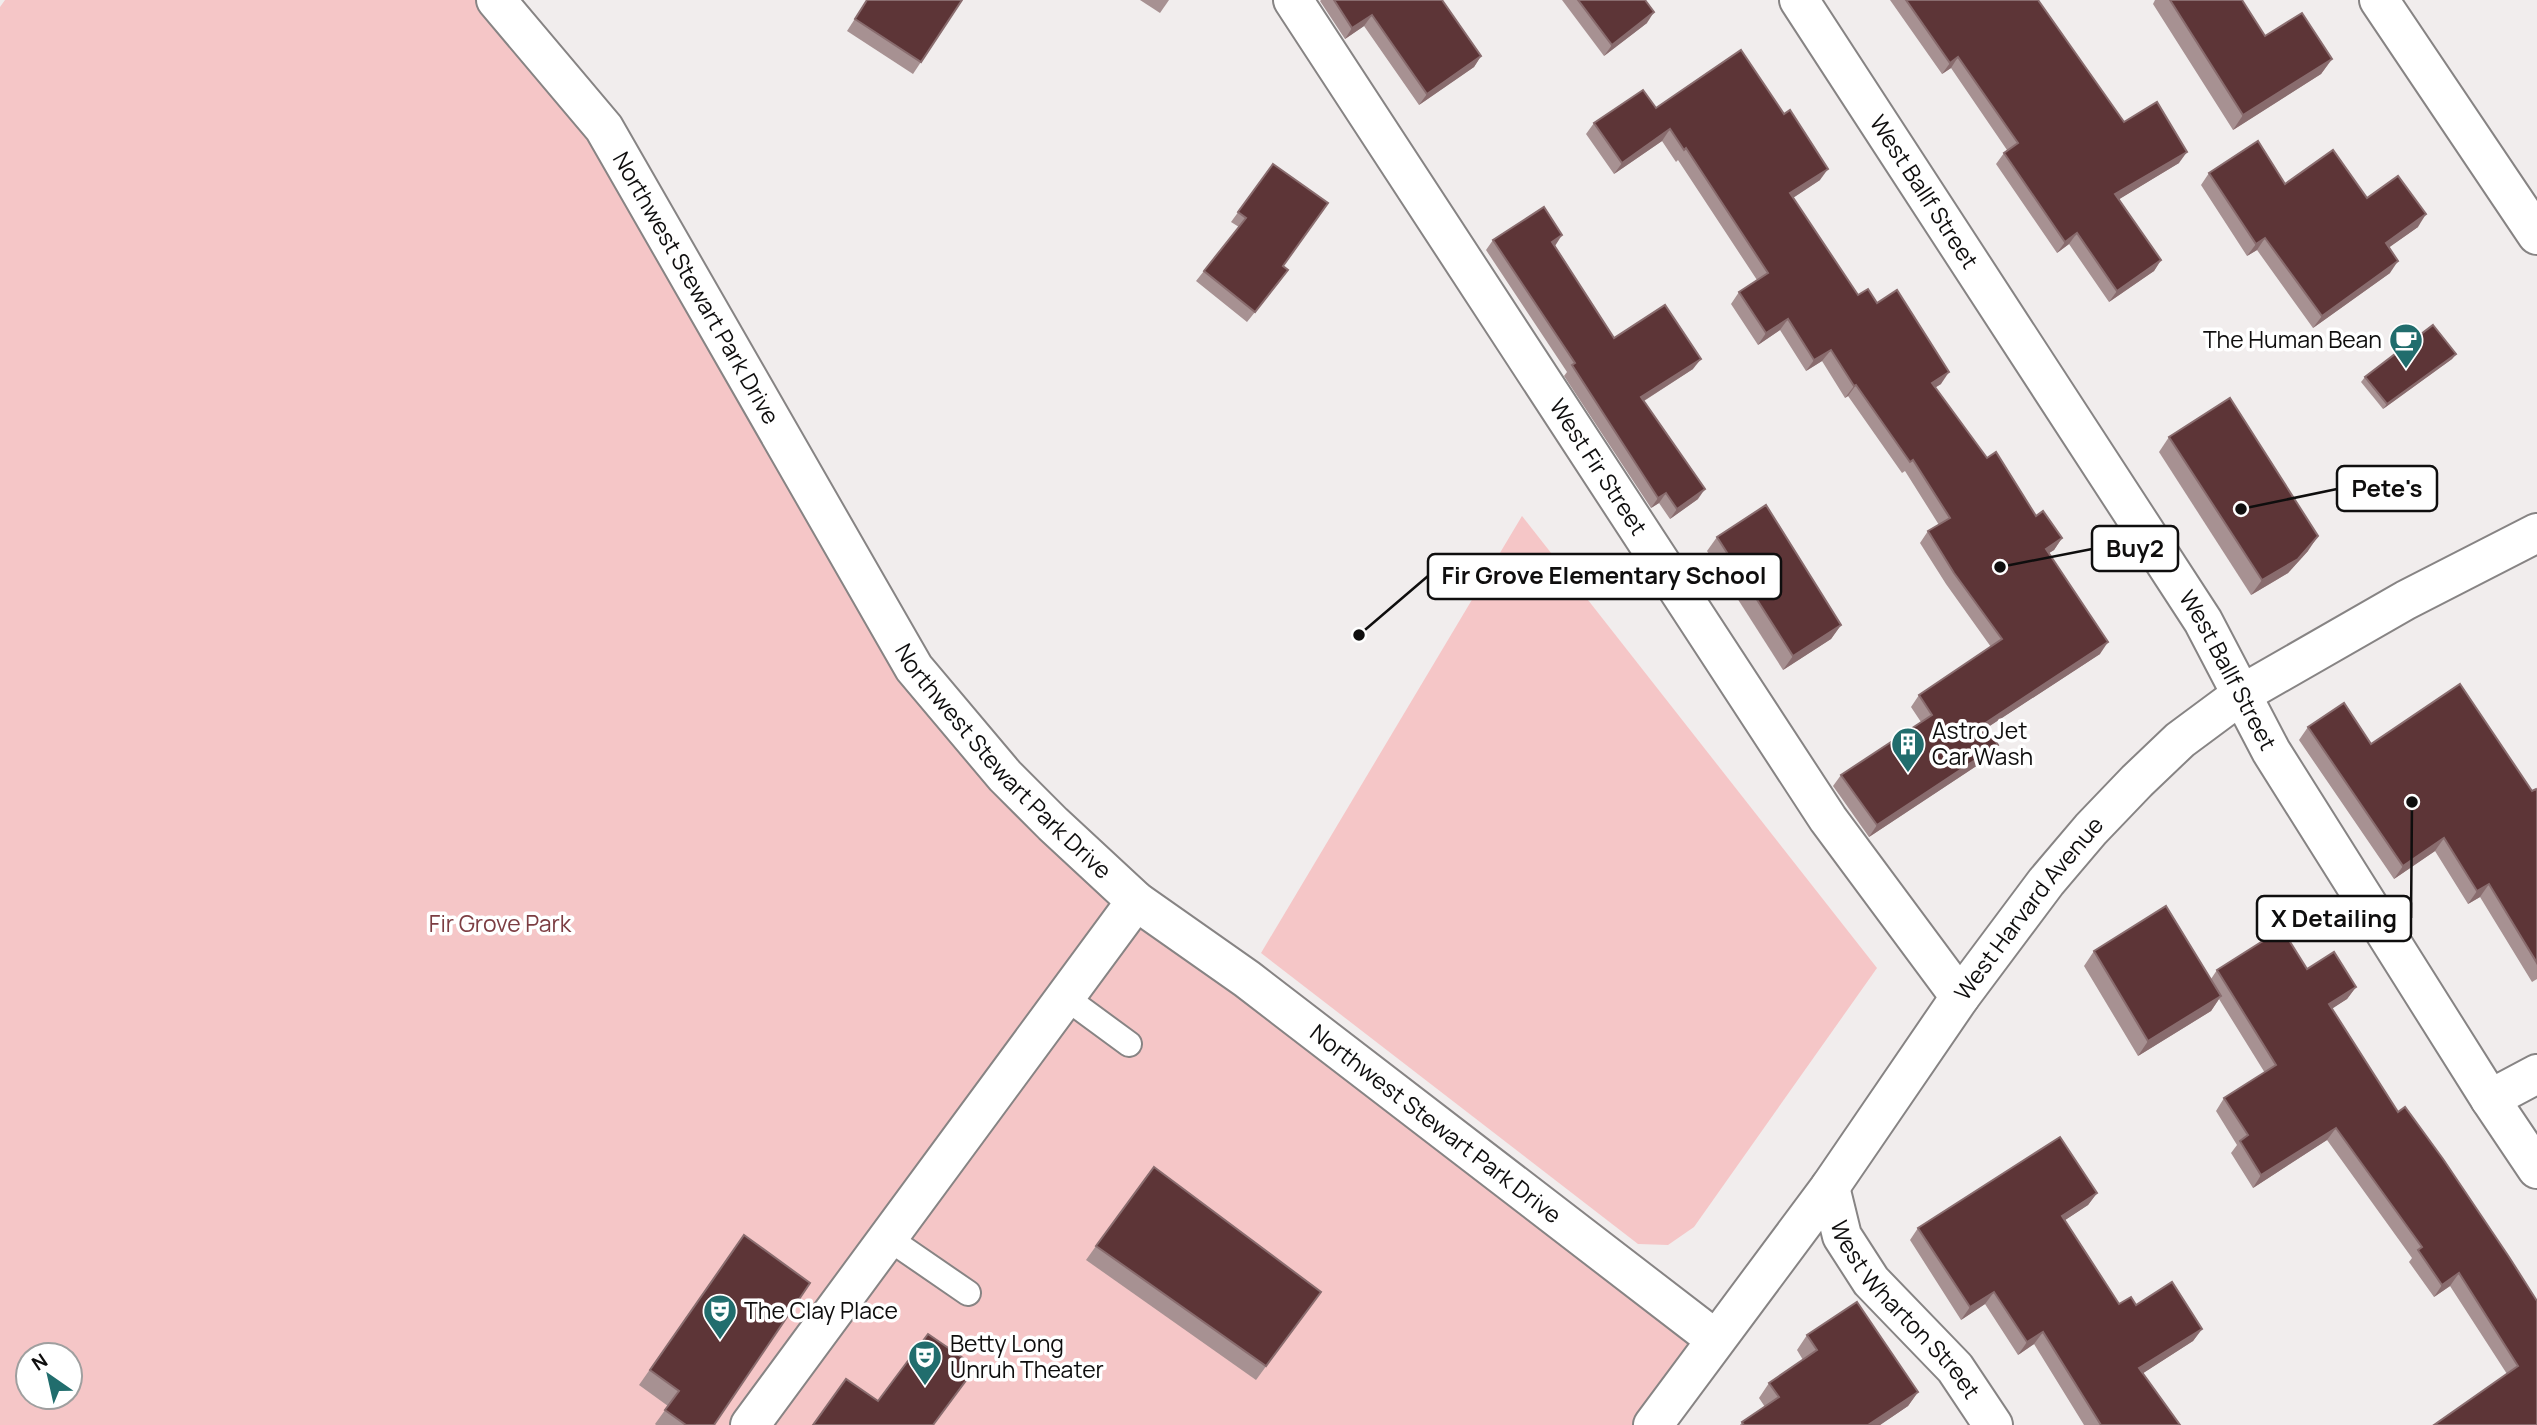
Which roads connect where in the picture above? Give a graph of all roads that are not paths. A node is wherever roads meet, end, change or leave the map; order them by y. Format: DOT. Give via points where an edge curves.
graph roads {
  1 [pos="496,0"];
  2 [pos="1293,0"];
  3 [pos="1799,0"];
  4 [pos="2379,0"];
  5 [pos="2537,235"];
  6 [pos="2537,533"];
  7 [pos="2242,694"];
  8 [pos="1136,901"];
  9 [pos="1065,997"];
  10 [pos="1960,998"];
  11 [pos="1129,1044"];
  12 [pos="2537,1074"];
  13 [pos="2490,1099"];
  14 [pos="2537,1169"];
  15 [pos="1830,1188"];
  16 [pos="888,1238"];
  17 [pos="968,1293"];
  18 [pos="1715,1339"];
  19 [pos="1986,1422"];
  20 [pos="750,1425"];
  21 [pos="1653,1425"];
  1 -- 8 [label="street, Northwest Stewart Park Drive" via="604,128 914,668 1006,776"];
  2 -- 10 [label="street, West Fir Street" via="1828,819"];
  3 -- 7 [label="street, West Ballf Street" via="2203,621"];
  4 -- 5 [label="street"];
  6 -- 7 [label="street, West Harvard Avenue" via="2406,600"];
  7 -- 10 [label="street, West Harvard Avenue" via="2180,740 2091,829"];
  7 -- 13 [label="street, West Ballf Street" via="2271,751"];
  8 -- 9 [label="street"];
  8 -- 18 [label="street, Northwest Stewart Park Drive" via="1247,979"];
  9 -- 11 [label="lane"];
  9 -- 16 [label="street"];
  10 -- 15 [label="street, West Harvard Avenue"];
  12 -- 13 [label="street"];
  13 -- 14 [label="street, West Ballf Street"];
  15 -- 18 [label="street, West Harvard Avenue"];
  15 -- 19 [label="street, West Wharton Street" via="1842,1236 1871,1281 1955,1368"];
  16 -- 17 [label="lane"];
  16 -- 20 [label="street"];
  18 -- 21 [label="street, West Harvard Avenue"];
}
